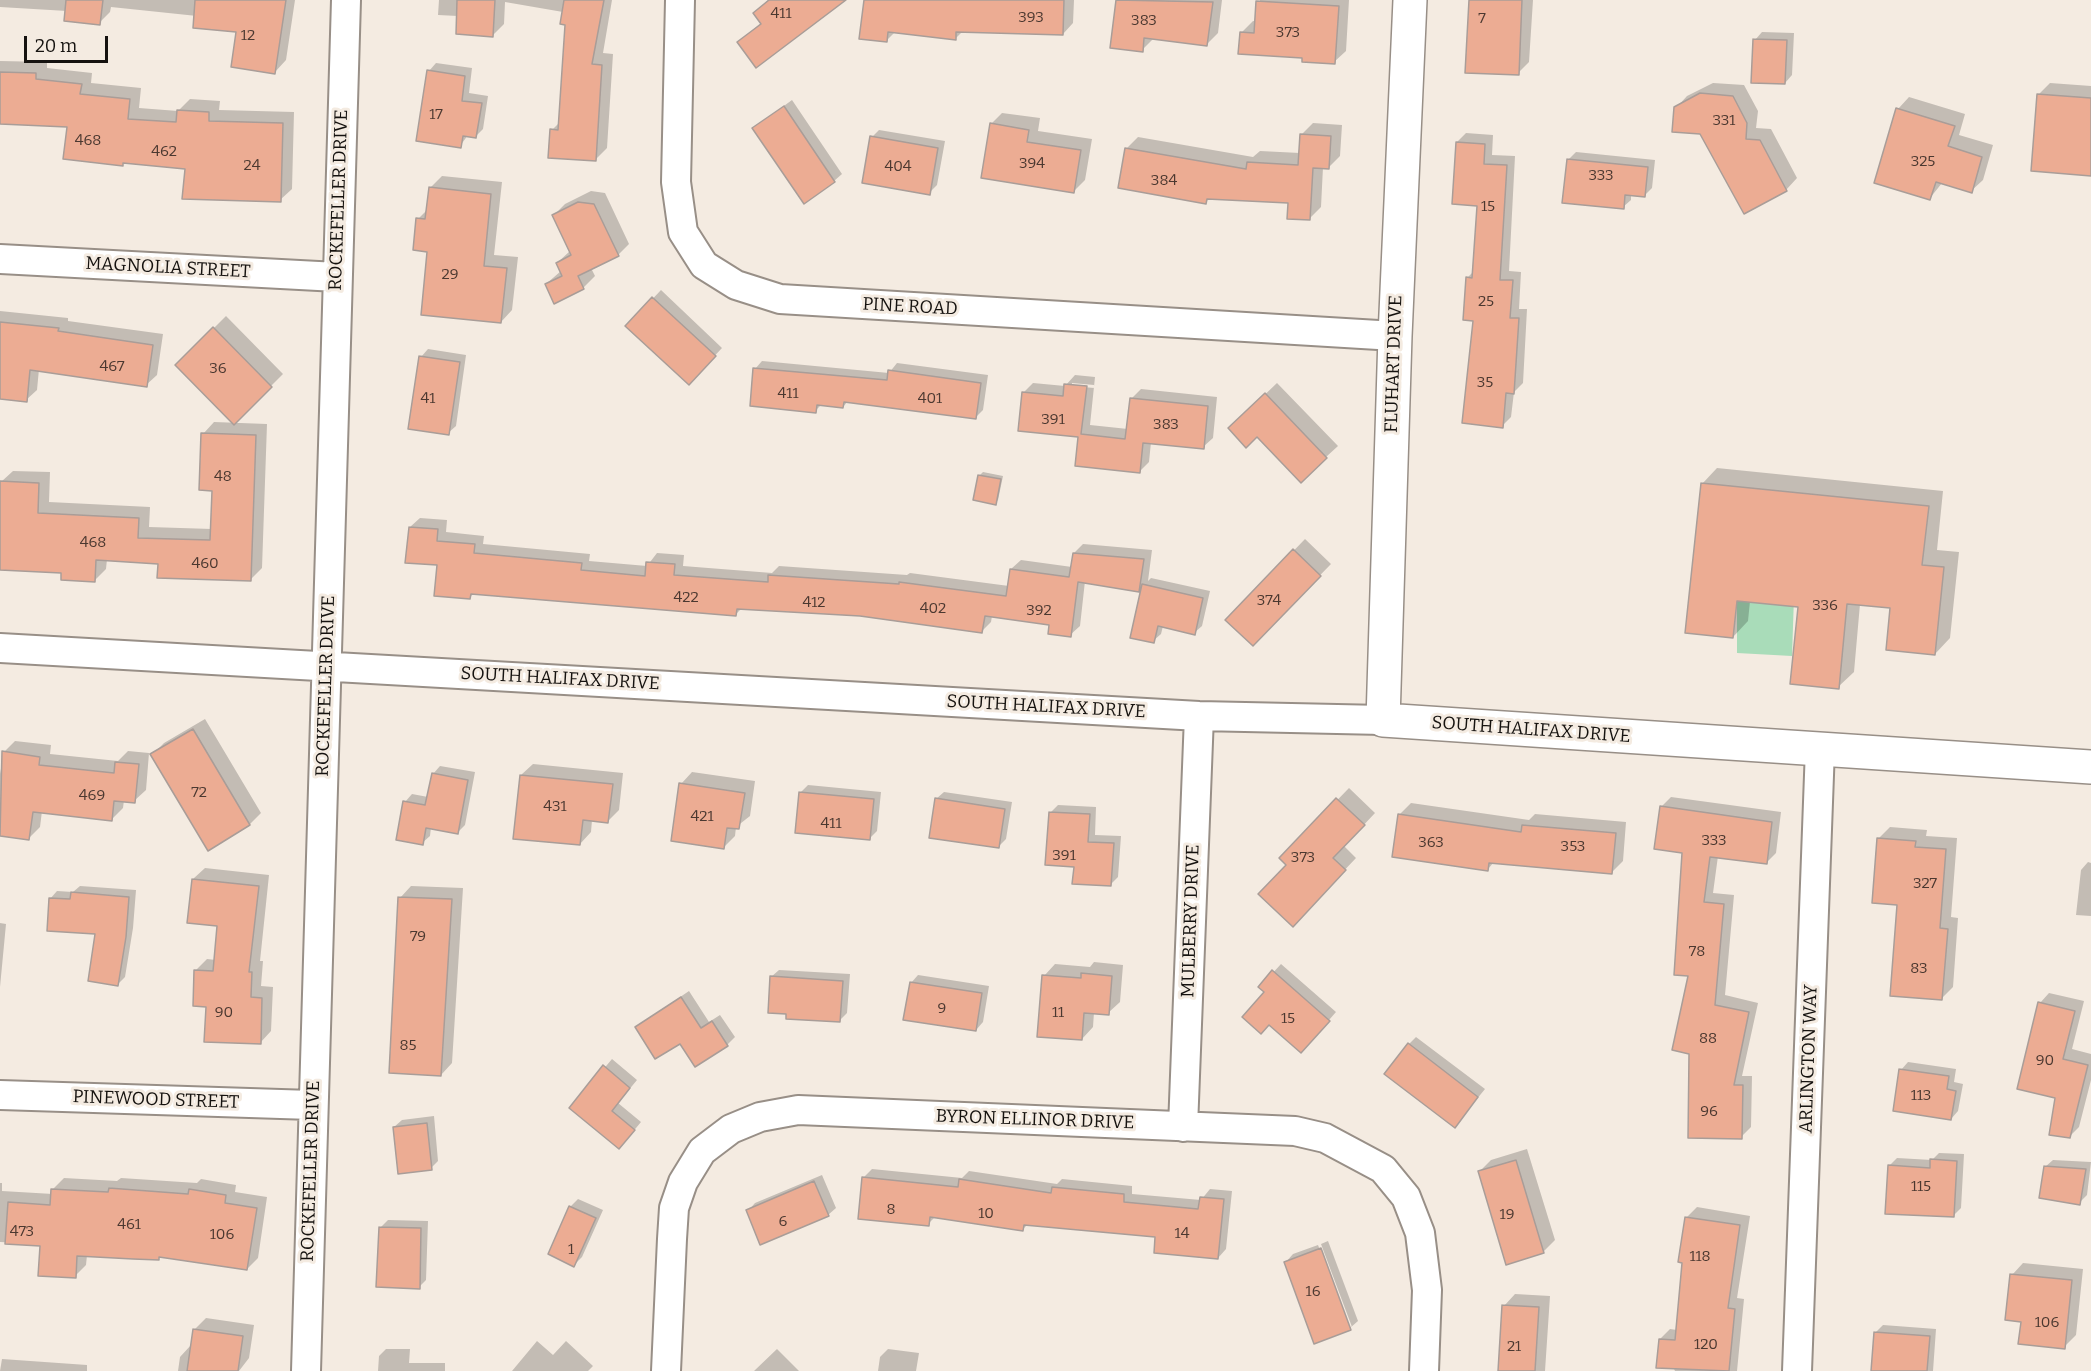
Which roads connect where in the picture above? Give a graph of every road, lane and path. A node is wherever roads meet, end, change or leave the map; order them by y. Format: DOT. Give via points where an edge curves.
graph roads {
  1 [pos="346,0"];
  2 [pos="680,0"];
  3 [pos="1408,3"];
  4 [pos="0,259"];
  5 [pos="337,277"];
  6 [pos="1395,336"];
  7 [pos="0,648"];
  8 [pos="327,666"];
  9 [pos="1199,716"];
  10 [pos="1383,720"];
  11 [pos="1820,748"];
  12 [pos="2091,767"];
  13 [pos="0,1095"];
  14 [pos="312,1105"];
  15 [pos="1183,1126"];
  16 [pos="306,1371"];
  17 [pos="666,1371"];
  18 [pos="1424,1371"];
  19 [pos="1797,1371"];
  1 -- 5 [label="street, ROCKEFELLER DRIVE"];
  2 -- 6 [label="street, PINE ROAD" via="675,182 683,232 704,265 736,285 780,299"];
  3 -- 6 [label="street, FLUHART DRIVE"];
  4 -- 5 [label="street, MAGNOLIA STREET"];
  5 -- 8 [label="street, ROCKEFELLER DRIVE"];
  6 -- 10 [label="street, FLUHART DRIVE"];
  7 -- 8 [label="street, SOUTH HALIFAX DRIVE"];
  8 -- 9 [label="street, SOUTH HALIFAX DRIVE"];
  8 -- 14 [label="street, ROCKEFELLER DRIVE"];
  9 -- 10 [label="street, SOUTH HALIFAX DRIVE"];
  9 -- 15 [label="street, MULBERRY DRIVE"];
  10 -- 11 [label="street, SOUTH HALIFAX DRIVE"];
  11 -- 12 [label="street, SOUTH HALIFAX DRIVE"];
  11 -- 19 [label="street, ARLINGTON WAY"];
  13 -- 14 [label="street, PINEWOOD STREET"];
  14 -- 16 [label="street, ROCKEFELLER DRIVE"];
  15 -- 17 [label="street, BYRON ELLINOR DRIVE" via="798,1110 760,1117 731,1129 702,1150 682,1182 674,1208"];
  15 -- 18 [label="street, BYRON ELLINOR DRIVE" via="1305,1133 1325,1138 1383,1169 1406,1197 1420,1233 1427,1290"];
}
